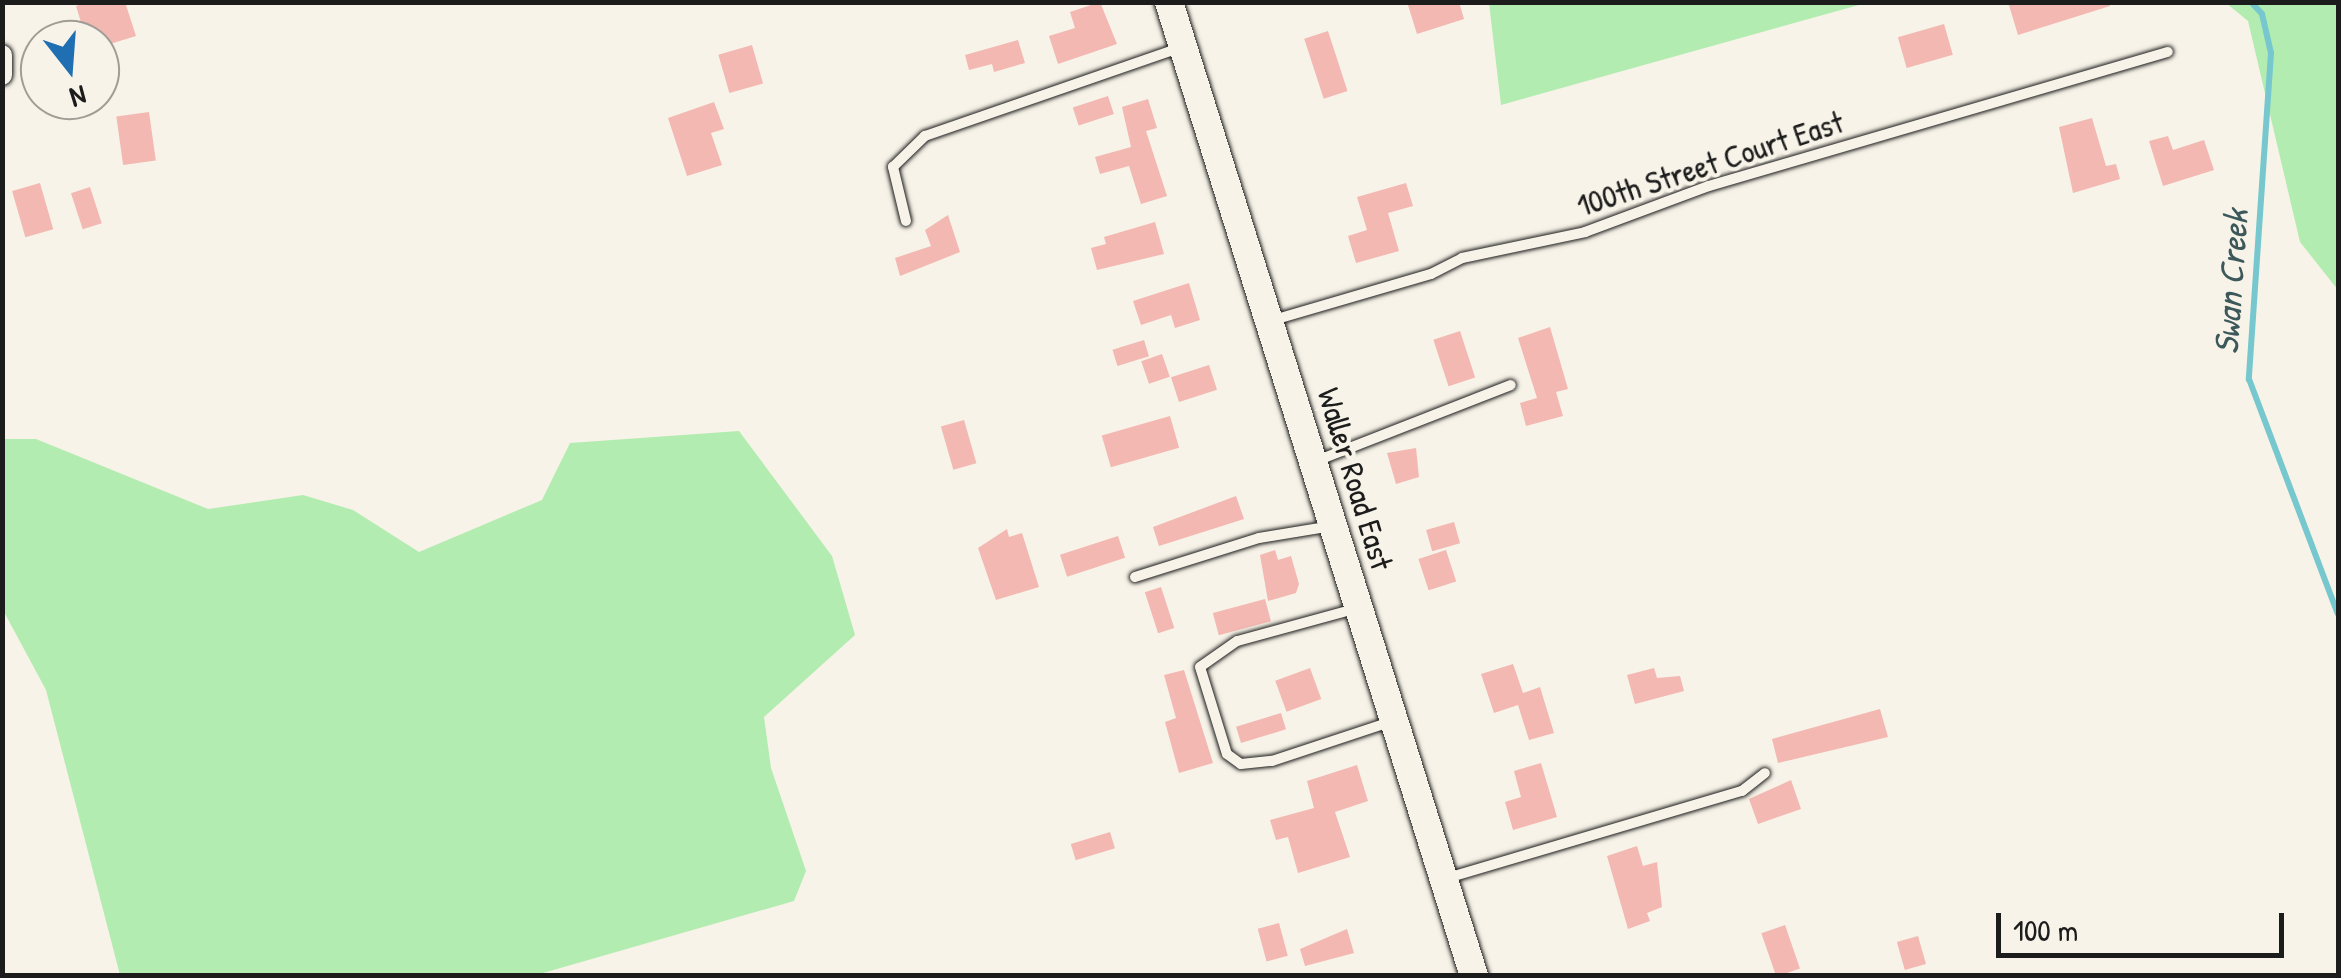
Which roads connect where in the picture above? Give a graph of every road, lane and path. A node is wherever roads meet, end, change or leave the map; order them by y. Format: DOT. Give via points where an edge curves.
graph roads {
  1 [pos="1168,2"];
  2 [pos="1182,46"];
  3 [pos="2168,52"];
  4 [pos="2,56"];
  5 [pos="2,75"];
  6 [pos="906,220"];
  7 [pos="1269,322"];
  8 [pos="1511,384"];
  9 [pos="1313,462"];
  10 [pos="1333,526"];
  11 [pos="1135,577"];
  12 [pos="1358,608"];
  13 [pos="1394,720"];
  14 [pos="1766,773"];
  15 [pos="1444,879"];
  16 [pos="1474,976"];
  1 -- 2 [label="street, Waller Road East"];
  2 -- 6 [label="lane" via="925,136 893,167"];
  2 -- 7 [label="street, Waller Road East"];
  3 -- 7 [label="lane, 100th Street Court East" via="1708,186 1585,232 1506,244"];
  4 -- 5 [label="street"];
  7 -- 9 [label="street, Waller Road East"];
  8 -- 9 [label="lane"];
  9 -- 10 [label="street, Waller Road East"];
  10 -- 11 [label="lane" via="1259,538"];
  10 -- 12 [label="street, Waller Road East"];
  12 -- 13 [label="street, Waller Road East"];
  12 -- 13 [label="lane" via="1237,641 1200,667 1227,754 1241,764 1272,761"];
  13 -- 15 [label="street, Waller Road East"];
  14 -- 15 [label="lane" via="1742,790"];
  15 -- 16 [label="street, Waller Road East"];
}
